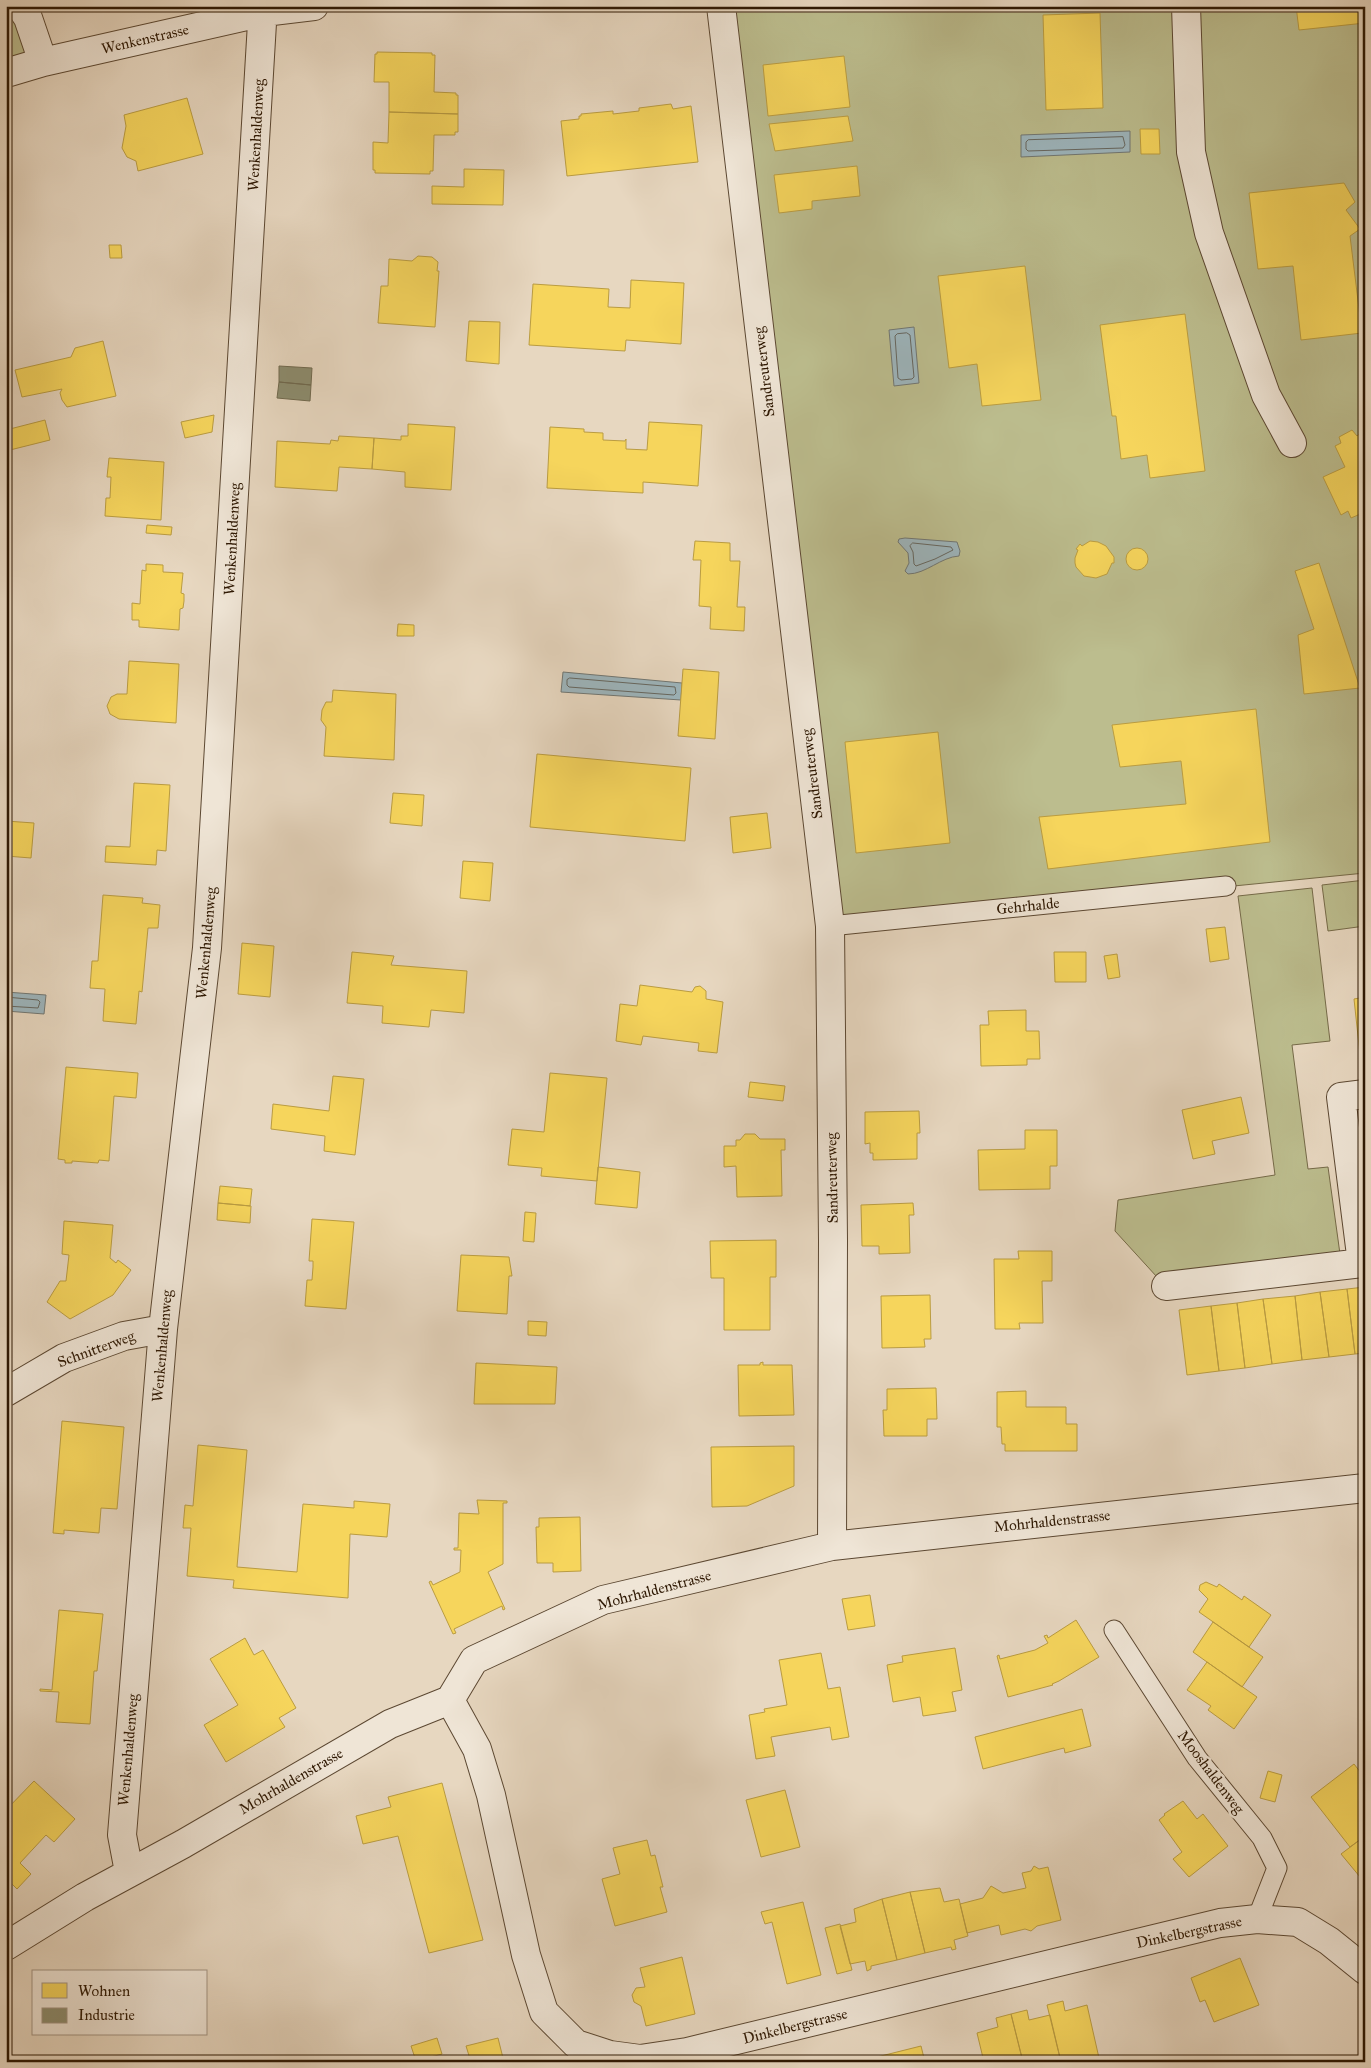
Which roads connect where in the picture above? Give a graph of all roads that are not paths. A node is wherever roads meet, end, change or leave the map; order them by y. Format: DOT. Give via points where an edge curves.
graph roads {
  1 [pos="20,6"];
  2 [pos="314,6"];
  3 [pos="721,6"];
  4 [pos="1186,6"];
  5 [pos="263,9"];
  6 [pos="43,62"];
  7 [pos="6,73"];
  8 [pos="1292,443"];
  9 [pos="1226,886"];
  10 [pos="830,926"];
  11 [pos="1365,1094"];
  12 [pos="1364,1263"];
  13 [pos="1166,1286"];
  14 [pos="163,1329"];
  15 [pos="6,1392"];
  16 [pos="1365,1488"];
  17 [pos="832,1546"];
  18 [pos="1114,1630"];
  19 [pos="450,1700"];
  20 [pos="129,1872"];
  21 [pos="1257,1919"];
  22 [pos="6,1946"];
  23 [pos="1365,1970"];
  1 -- 6 [label="street" via="28,18"];
  2 -- 5 [label="street, Wenkenstrasse"];
  3 -- 10 [label="street, Sandreuterweg"];
  4 -- 8 [label="street" via="1191,152 1210,233 1266,396"];
  5 -- 6 [label="street, Wenkenstrasse"];
  5 -- 14 [label="street, Wenkenhaldenweg" via="207,948"];
  6 -- 7 [label="street, Wenkenstrasse"];
  9 -- 10 [label="lane, Gehrhalde"];
  10 -- 17 [label="street, Sandreuterweg"];
  11 -- 12 [label="street" via="1341,1097"];
  12 -- 13 [label="street"];
  14 -- 15 [label="street, Schnitterweg" via="124,1336 64,1358"];
  14 -- 20 [label="street, Wenkenhaldenweg" via="122,1835"];
  16 -- 17 [label="street, Mohrhaldenstrasse"];
  17 -- 19 [label="street, Mohrhaldenstrasse" via="603,1600 474,1660"];
  18 -- 21 [label="lane, Mooshaldenweg" via="1197,1758 1262,1838 1277,1868"];
  19 -- 20 [label="street, Mohrhaldenstrasse" via="390,1724"];
  19 -- 21 [label="street, Dinkelbergstrasse" via="477,1749 491,1795 526,1956 544,2012 576,2044 610,2055 640,2059 687,2052 1220,1923"];
  20 -- 22 [label="street, Mohrhaldenstrasse"];
  21 -- 23 [label="street, Dinkelbergstrasse" via="1298,1922 1329,1941"];
}
